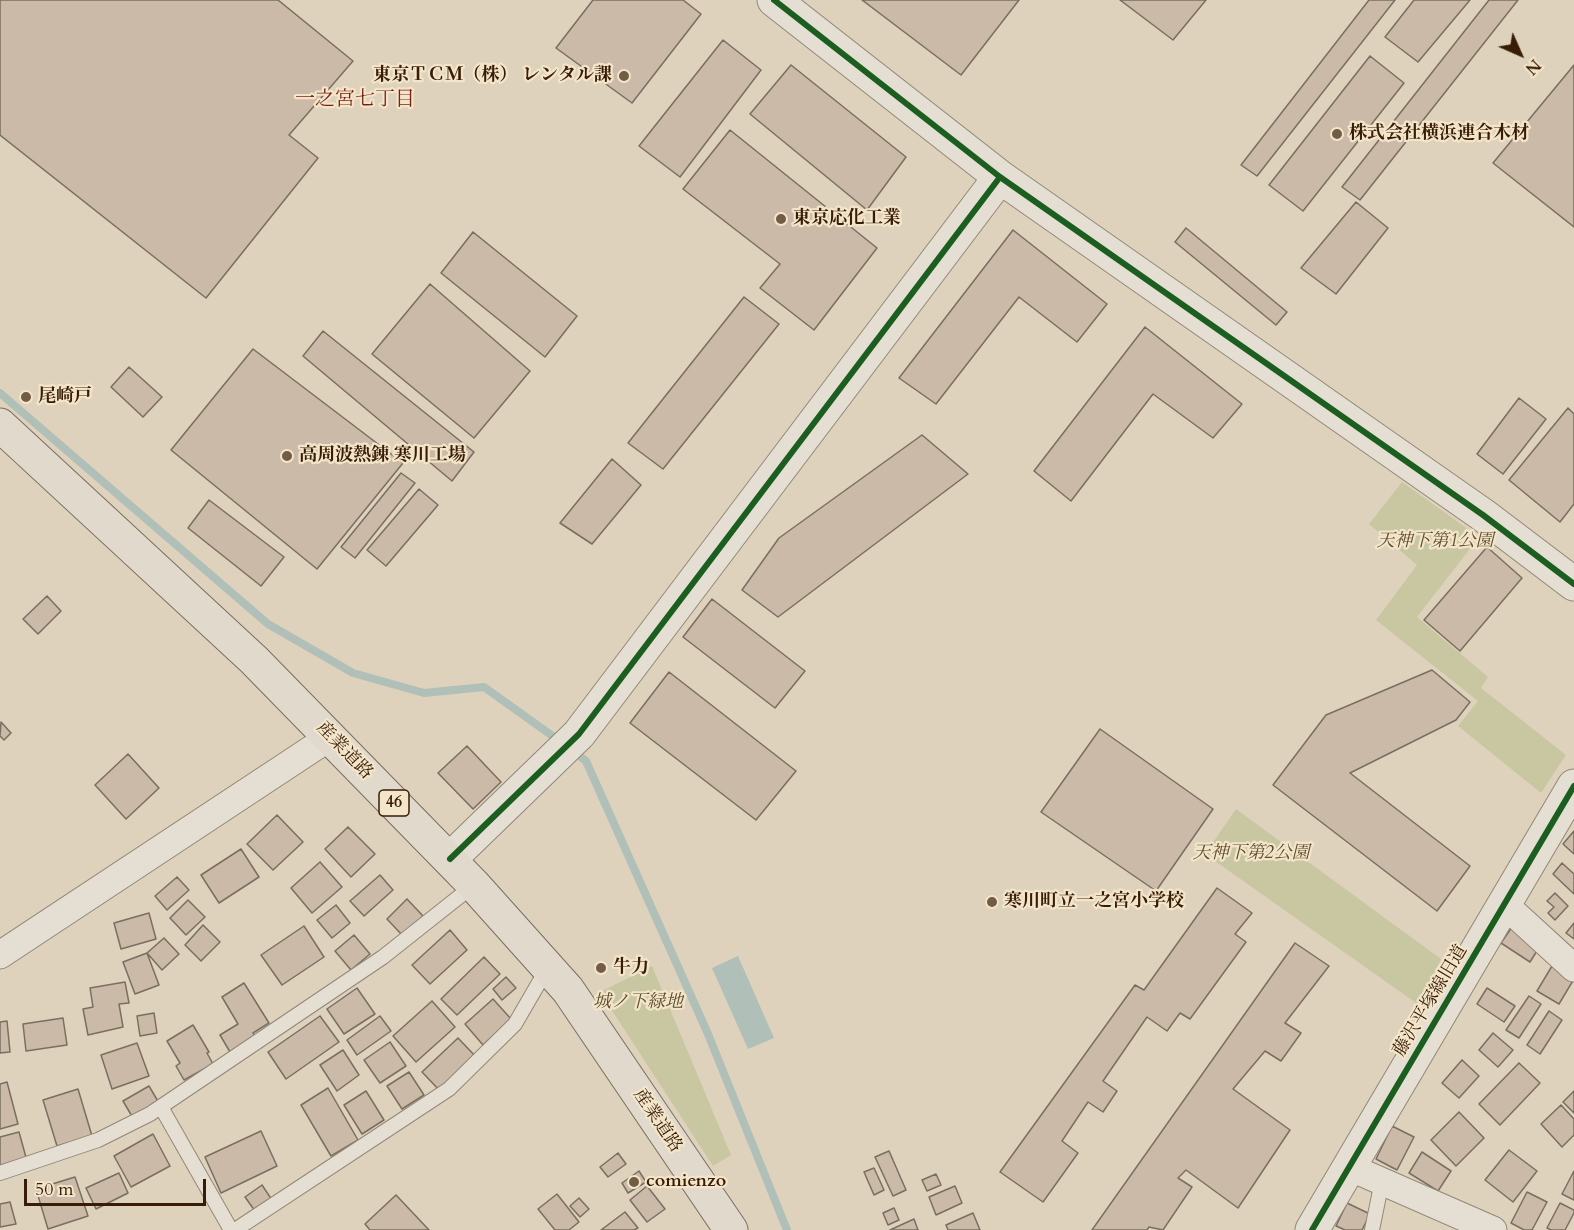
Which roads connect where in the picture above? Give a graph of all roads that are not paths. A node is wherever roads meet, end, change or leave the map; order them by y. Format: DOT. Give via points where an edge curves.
graph roads {
  1 [pos="774,0"];
  2 [pos="1000,177"];
  3 [pos="0,425"];
  4 [pos="1574,584"];
  5 [pos="330,737"];
  6 [pos="1574,786"];
  7 [pos="450,859"];
  8 [pos="474,885"];
  9 [pos="1504,905"];
  10 [pos="0,955"];
  11 [pos="548,967"];
  12 [pos="1574,968"];
  13 [pos="161,1107"];
  14 [pos="1350,1167"];
  15 [pos="0,1173"];
  16 [pos="1382,1181"];
  17 [pos="233,1230"];
  18 [pos="731,1230"];
  19 [pos="1312,1230"];
  20 [pos="1372,1230"];
  21 [pos="1493,1230"];
  1 -- 2 [label="street"];
  2 -- 4 [label="street" via="1483,515"];
  2 -- 7 [label="street" via="569,744"];
  3 -- 5 [label="main road, 産業道路 / 46" via="254,660"];
  5 -- 7 [label="main road, 産業道路 / 46"];
  5 -- 10 [label="street"];
  6 -- 9 [label="street, 藤沢平塚線旧道"];
  7 -- 8 [label="main road, 産業道路 / 46"];
  8 -- 11 [label="main road, 産業道路 / 46"];
  8 -- 13 [label="lane" via="383,957"];
  9 -- 12 [label="street"];
  9 -- 14 [label="street, 藤沢平塚線旧道"];
  11 -- 17 [label="lane" via="515,1024 449,1089"];
  11 -- 18 [label="main road, 産業道路 / 46" via="568,990"];
  13 -- 15 [label="lane" via="98,1140"];
  13 -- 17 [label="lane"];
  14 -- 16 [label="street"];
  14 -- 19 [label="street, 藤沢平塚線旧道"];
  16 -- 20 [label="lane"];
  16 -- 21 [label="street"];
}
